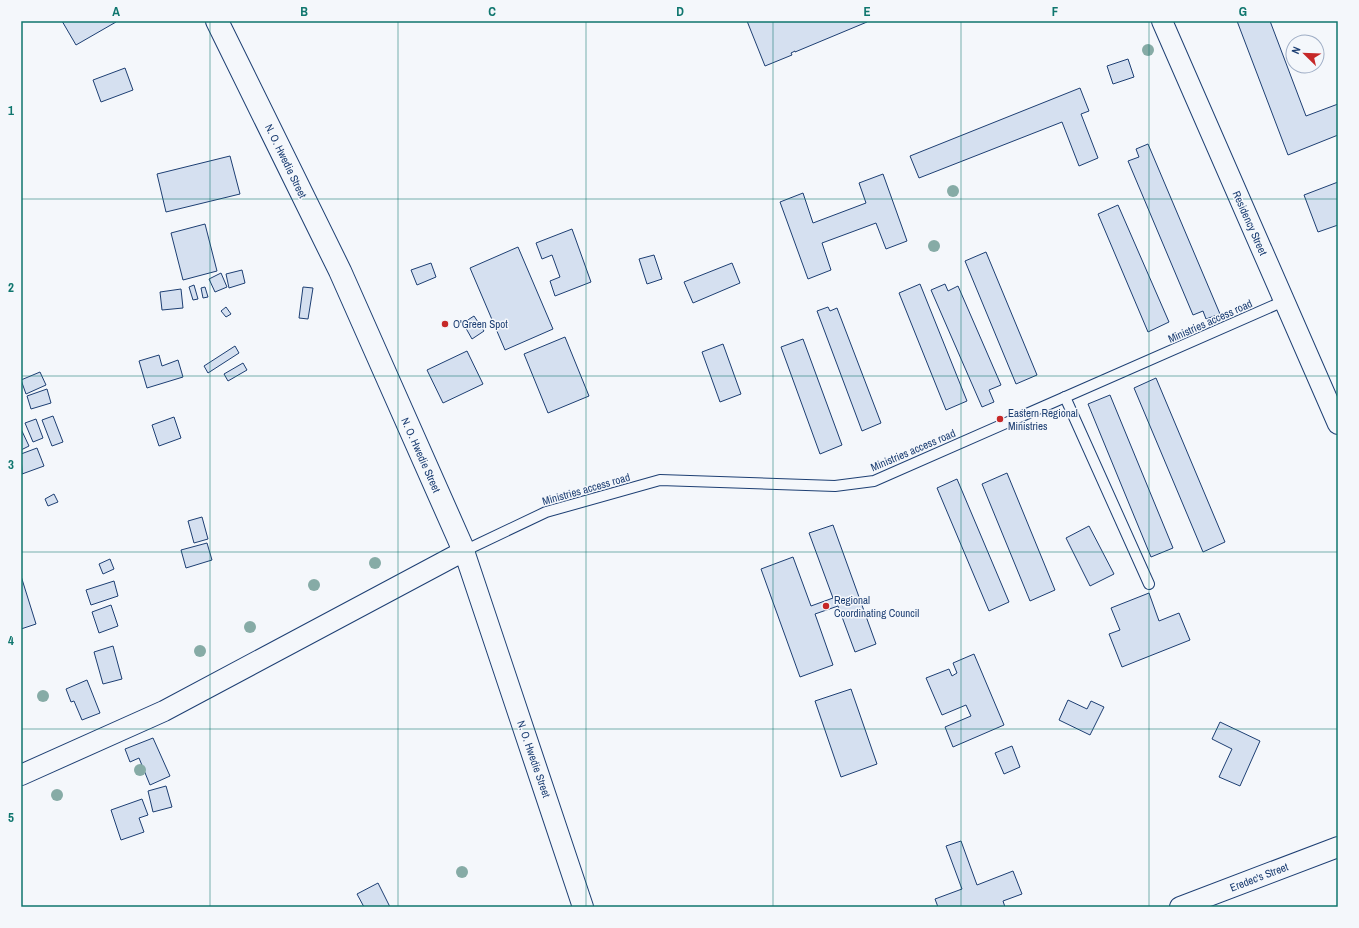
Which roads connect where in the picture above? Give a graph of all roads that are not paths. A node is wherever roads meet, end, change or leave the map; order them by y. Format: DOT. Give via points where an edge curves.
graph roads {
  1 [pos="216,21"];
  2 [pos="1162,21"];
  3 [pos="1284,301"];
  4 [pos="1065,398"];
  5 [pos="1338,424"];
  6 [pos="464,551"];
  7 [pos="1149,584"];
  8 [pos="21,775"];
  9 [pos="1338,846"];
  10 [pos="583,907"];
  11 [pos="1180,907"];
  1 -- 6 [label="street, N. O. Hwedie Street" via="340,271"];
  2 -- 3 [label="street, Residency Street"];
  3 -- 4 [label="lane, Ministries access road"];
  3 -- 5 [label="street, Residency Street"];
  4 -- 6 [label="lane, Ministries access road" via="874,480 835,486 660,480 546,512"];
  4 -- 7 [label="lane"];
  6 -- 8 [label="street" via="164,711"];
  6 -- 10 [label="street, N. O. Hwedie Street"];
  9 -- 11 [label="street, Eredec's Street"];
}
